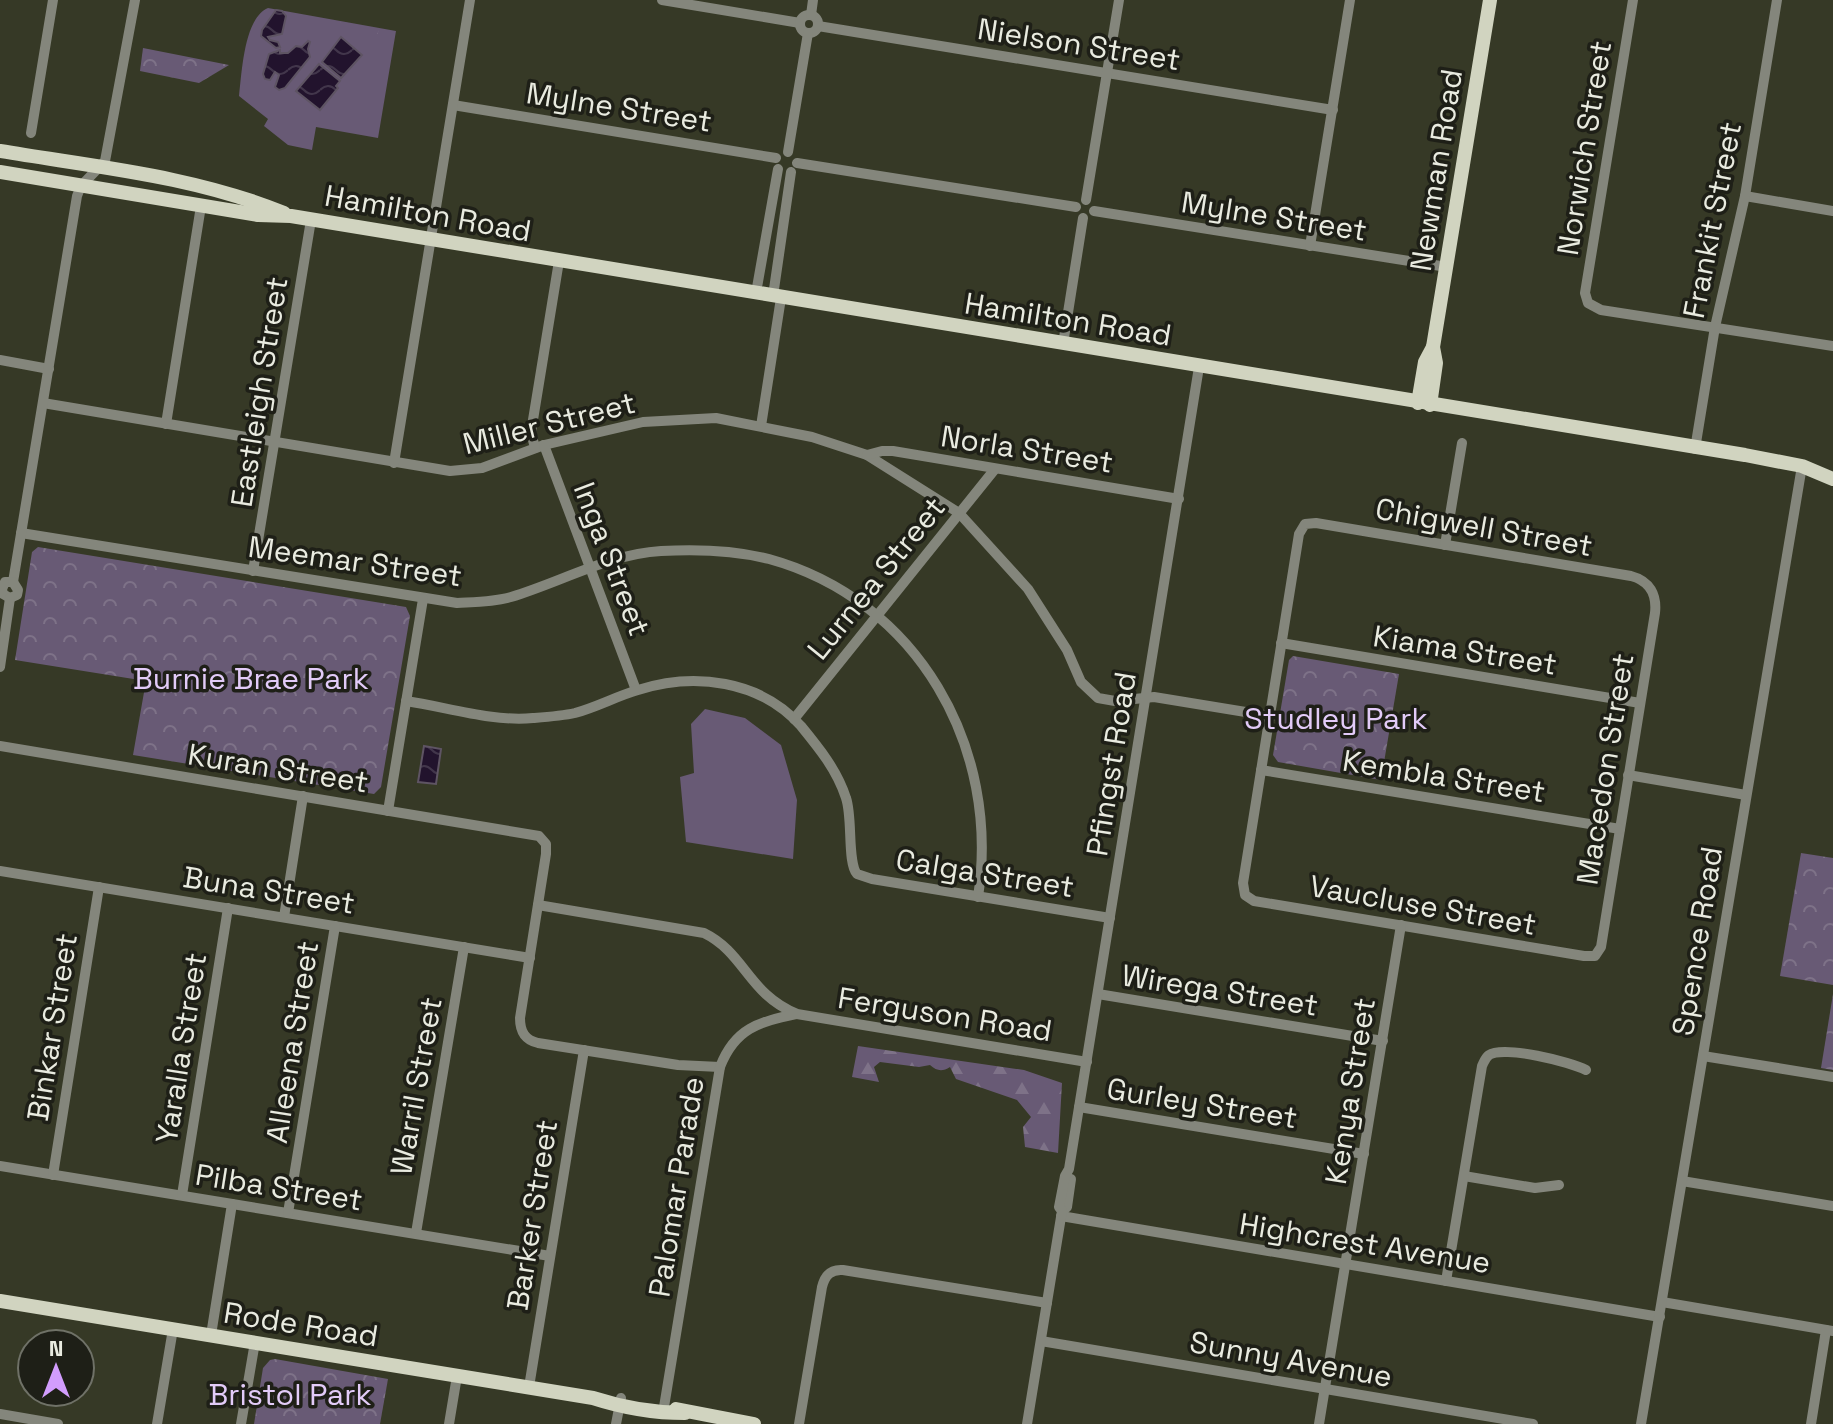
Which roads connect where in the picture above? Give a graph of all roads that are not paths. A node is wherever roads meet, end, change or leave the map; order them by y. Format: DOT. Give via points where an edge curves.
graph roads {
  1 [pos="53,0"];
  2 [pos="135,0"];
  3 [pos="470,0"];
  4 [pos="662,0"];
  5 [pos="813,0"];
  6 [pos="1119,0"];
  7 [pos="1350,0"];
  8 [pos="1490,0"];
  9 [pos="1633,0"];
  10 [pos="1777,0"];
  11 [pos="811,15"];
  12 [pos="800,23"];
  13 [pos="818,26"];
  14 [pos="808,33"];
  15 [pos="1107,73"];
  16 [pos="453,105"];
  17 [pos="1333,110"];
  18 [pos="31,133"];
  19 [pos="0,151"];
  20 [pos="788,152"];
  21 [pos="777,164"];
  22 [pos="794,167"];
  23 [pos="101,168"];
  24 [pos="0,172"];
  25 [pos="81,186"];
  26 [pos="1745,196"];
  27 [pos="1086,200"];
  28 [pos="201,206"];
  29 [pos="1076,207"];
  30 [pos="1094,211"];
  31 [pos="1833,211"];
  32 [pos="291,216"];
  33 [pos="1083,218"];
  34 [pos="311,220"];
  35 [pos="431,240"];
  36 [pos="1310,246"];
  37 [pos="559,261"];
  38 [pos="1447,267"];
  39 [pos="756,293"];
  40 [pos="777,297"];
  41 [pos="1715,327"];
  42 [pos="1063,344"];
  43 [pos="1833,346"];
  44 [pos="0,360"];
  45 [pos="1199,367"];
  46 [pos="49,369"];
  47 [pos="43,403"];
  48 [pos="1424,404"];
  49 [pos="166,424"];
  50 [pos="761,426"];
  51 [pos="275,442"];
  52 [pos="1462,443"];
  53 [pos="540,447"];
  54 [pos="1695,449"];
  55 [pos="867,455"];
  56 [pos="394,463"];
  57 [pos="1802,466"];
  58 [pos="995,469"];
  59 [pos="1833,479"];
  60 [pos="1179,499"];
  61 [pos="959,513"];
  62 [pos="21,533"];
  63 [pos="1445,545"];
  64 [pos="590,568"];
  65 [pos="253,571"];
  66 [pos="13,582"];
  67 [pos="1,589"];
  68 [pos="1651,589"];
  69 [pos="10,598"];
  70 [pos="423,599"];
  71 [pos="876,616"];
  72 [pos="1281,643"];
  73 [pos="0,667"];
  74 [pos="636,690"];
  75 [pos="1147,698"];
  76 [pos="406,701"];
  77 [pos="1640,703"];
  78 [pos="1270,716"];
  79 [pos="794,719"];
  80 [pos="0,746"];
  81 [pos="1261,770"];
  82 [pos="1628,775"];
  83 [pos="1746,795"];
  84 [pos="303,796"];
  85 [pos="388,811"];
  86 [pos="1620,829"];
  87 [pos="0,871"];
  88 [pos="99,887"];
  89 [pos="978,897"];
  90 [pos="538,905"];
  91 [pos="228,908"];
  92 [pos="284,917"];
  93 [pos="1110,918"];
  94 [pos="1401,925"];
  95 [pos="335,926"];
  96 [pos="464,947"];
  97 [pos="1595,956"];
  98 [pos="530,958"];
  99 [pos="1098,994"];
  100 [pos="797,1014"];
  101 [pos="1383,1041"];
  102 [pos="584,1050"];
  103 [pos="1703,1056"];
  104 [pos="1087,1062"];
  105 [pos="720,1067"];
  106 [pos="1586,1070"];
  107 [pos="1833,1077"];
  108 [pos="1079,1107"];
  109 [pos="1364,1154"];
  110 [pos="0,1166"];
  111 [pos="53,1175"];
  112 [pos="1464,1176"];
  113 [pos="1682,1181"];
  114 [pos="1559,1185"];
  115 [pos="182,1195"];
  116 [pos="232,1204"];
  117 [pos="1833,1206"];
  118 [pos="288,1213"];
  119 [pos="1062,1214"];
  120 [pos="416,1233"];
  121 [pos="550,1256"];
  122 [pos="1346,1264"];
  123 [pos="1446,1281"];
  124 [pos="0,1301"];
  125 [pos="1662,1302"];
  126 [pos="1047,1303"];
  127 [pos="1660,1317"];
  128 [pos="173,1329"];
  129 [pos="1830,1331"];
  130 [pos="211,1335"];
  131 [pos="1041,1341"];
  132 [pos="255,1342"];
  133 [pos="457,1376"];
  134 [pos="529,1387"];
  135 [pos="1325,1388"];
  136 [pos="620,1402"];
  137 [pos="663,1409"];
  138 [pos="0,1414"];
  139 [pos="58,1424"];
  140 [pos="157,1424"];
  141 [pos="241,1424"];
  142 [pos="449,1424"];
  143 [pos="616,1424"];
  144 [pos="754,1424"];
  145 [pos="799,1424"];
  146 [pos="1027,1424"];
  147 [pos="1319,1424"];
  148 [pos="1533,1424"];
  149 [pos="1641,1424"];
  150 [pos="1811,1424"];
  1 -- 18 [label="street"];
  2 -- 23 [label="street"];
  3 -- 16 [label="street"];
  4 -- 12 [label="street"];
  5 -- 11 [label="street"];
  6 -- 15 [label="street"];
  7 -- 17 [label="street"];
  8 -- 38 [label="main road, Newman Road"];
  9 -- 41 [label="street, Norwich Street" via="1585,293 1588,303 1601,310"];
  10 -- 26 [label="street, Frankit Street"];
  11 -- 12 [label="street"];
  11 -- 13 [label="street"];
  12 -- 14 [label="street"];
  13 -- 14 [label="street"];
  13 -- 15 [label="street, Nielson Street"];
  14 -- 20 [label="street"];
  15 -- 17 [label="street, Nielson Street"];
  15 -- 27 [label="street"];
  16 -- 21 [label="street, Mylne Street"];
  16 -- 35 [label="street"];
  17 -- 36 [label="street"];
  19 -- 23 [label="main road, Hamilton Road"];
  20 -- 21 [label="street" via="781,153"];
  20 -- 22 [label="street" via="794,156"];
  21 -- 22 [label="street" via="782,172"];
  21 -- 39 [label="street"];
  22 -- 29 [label="street"];
  22 -- 40 [label="street"];
  23 -- 25 [label="street"];
  23 -- 32 [label="main road, Hamilton Road" via="192,183"];
  24 -- 25 [label="main road, Hamilton Road"];
  25 -- 28 [label="main road, Hamilton Road"];
  25 -- 46 [label="street"];
  26 -- 31 [label="street"];
  26 -- 41 [label="street, Frankit Street"];
  27 -- 29 [label="street"];
  27 -- 30 [label="street"];
  28 -- 32 [label="main road, Hamilton Road"];
  28 -- 49 [label="street"];
  29 -- 33 [label="street"];
  30 -- 33 [label="street"];
  30 -- 36 [label="street, Mylne Street"];
  32 -- 34 [label="main road, Hamilton Road"];
  33 -- 42 [label="street"];
  34 -- 35 [label="main road, Hamilton Road"];
  34 -- 51 [label="street, Eastleigh Street"];
  35 -- 37 [label="main road, Hamilton Road"];
  35 -- 56 [label="street"];
  36 -- 38 [label="street, Mylne Street"];
  37 -- 39 [label="main road, Hamilton Road"];
  37 -- 53 [label="street" via="531,432"];
  38 -- 48 [label="main road, Newman Road" via="1433,347 1425,362"];
  39 -- 40 [label="main road, Hamilton Road"];
  40 -- 42 [label="main road, Hamilton Road"];
  40 -- 50 [label="street"];
  41 -- 43 [label="street"];
  41 -- 54 [label="street, Frankit Street"];
  42 -- 45 [label="main road, Hamilton Road"];
  44 -- 46 [label="street"];
  45 -- 48 [label="main road, Hamilton Road"];
  45 -- 60 [label="street, Pfingst Road"];
  46 -- 47 [label="street"];
  47 -- 49 [label="street, Miller Street"];
  47 -- 62 [label="street"];
  48 -- 54 [label="main road, Hamilton Road"];
  49 -- 51 [label="street, Miller Street"];
  50 -- 53 [label="street, Miller Street" via="716,418 643,422"];
  50 -- 55 [label="street, Miller Street"];
  51 -- 56 [label="street, Miller Street"];
  51 -- 65 [label="street, Eastleigh Street"];
  52 -- 63 [label="street"];
  53 -- 56 [label="street, Miller Street" via="475,470"];
  53 -- 64 [label="street, Inga Street"];
  54 -- 57 [label="main road, Hamilton Road"];
  55 -- 58 [label="street, Norla Street" via="888,451"];
  55 -- 61 [label="street, Miller Street"];
  57 -- 59 [label="main road, Hamilton Road"];
  57 -- 83 [label="street, Spence Road"];
  58 -- 60 [label="street, Norla Street"];
  58 -- 61 [label="street, Lurnea Street"];
  60 -- 75 [label="street, Pfingst Road"];
  61 -- 71 [label="street, Lurnea Street"];
  61 -- 75 [label="street, Miller Street" via="1028,589 1089,692 1109,701"];
  62 -- 65 [label="street, Meemar Street"];
  62 -- 66 [label="street"];
  63 -- 68 [label="street, Chigwell Street" via="1631,576"];
  63 -- 72 [label="street, Chigwell Street" via="1305,524"];
  64 -- 70 [label="street, Meemar Street" via="509,598 457,603"];
  64 -- 71 [label="street, Meemar Street" via="657,551 714,550 769,559 820,579"];
  64 -- 74 [label="street, Inga Street"];
  65 -- 70 [label="street, Meemar Street"];
  66 -- 67 [label="street" via="5,582"];
  66 -- 69 [label="street" via="18,590"];
  67 -- 69 [label="street"];
  68 -- 77 [label="street, Macedon Street" via="1656,606"];
  69 -- 73 [label="street"];
  70 -- 76 [label="street"];
  71 -- 79 [label="street, Lurnea Street"];
  71 -- 89 [label="street, Meemar Street" via="926,669 961,731 976,776 983,823"];
  72 -- 77 [label="street, Kiama Street"];
  72 -- 78 [label="street"];
  74 -- 76 [label="street" via="572,714 520,719"];
  74 -- 79 [label="street" via="674,682 724,684 763,697"];
  75 -- 78 [label="street, Miller Street"];
  75 -- 93 [label="street, Pfingst Road"];
  76 -- 85 [label="street"];
  77 -- 82 [label="street, Macedon Street"];
  78 -- 81 [label="street"];
  79 -- 89 [label="street, Calga Street" via="818,746 847,799 854,872"];
  80 -- 84 [label="street, Kuran Street"];
  81 -- 86 [label="street, Kembla Street"];
  81 -- 94 [label="street, Vaucluse Street" via="1245,895 1254,901"];
  82 -- 83 [label="street"];
  82 -- 86 [label="street, Macedon Street"];
  83 -- 103 [label="street, Spence Road"];
  84 -- 85 [label="street, Kuran Street"];
  84 -- 92 [label="street"];
  85 -- 90 [label="street, Kuran Street" via="534,834 545,842"];
  86 -- 97 [label="street, Macedon Street" via="1601,947"];
  87 -- 88 [label="street, Buna Street"];
  88 -- 91 [label="street, Buna Street"];
  88 -- 111 [label="street, Binkar Street"];
  89 -- 93 [label="street, Calga Street"];
  90 -- 98 [label="street"];
  90 -- 100 [label="street" via="704,933 727,948 762,993"];
  91 -- 92 [label="street, Buna Street"];
  91 -- 115 [label="street, Yaralla Street"];
  92 -- 95 [label="street, Buna Street"];
  93 -- 99 [label="street, Pfingst Road"];
  94 -- 97 [label="street, Vaucluse Street"];
  94 -- 101 [label="street, Kenya Street"];
  95 -- 96 [label="street, Buna Street"];
  95 -- 118 [label="street, Alleena Street"];
  96 -- 98 [label="street, Buna Street"];
  96 -- 120 [label="street, Warril Street"];
  98 -- 102 [label="street" via="520,1018 523,1033 534,1042"];
  99 -- 101 [label="street, Wirega Street"];
  99 -- 104 [label="street, Pfingst Road"];
  100 -- 104 [label="street, Ferguson Road"];
  100 -- 105 [label="street, Palomar Parade" via="748,1030 732,1043"];
  101 -- 109 [label="street, Kenya Street"];
  102 -- 105 [label="street"];
  102 -- 121 [label="street, Barker Street"];
  103 -- 107 [label="street"];
  103 -- 113 [label="street, Spence Road"];
  104 -- 108 [label="street, Pfingst Road"];
  105 -- 137 [label="street, Palomar Parade"];
  106 -- 112 [label="street" via="1570,1062 1487,1050"];
  108 -- 109 [label="street, Gurley Street"];
  108 -- 119 [label="street, Pfingst Road"];
  109 -- 122 [label="street, Kenya Street"];
  110 -- 111 [label="street, Pilba Street"];
  111 -- 115 [label="street, Pilba Street"];
  112 -- 114 [label="street" via="1535,1188"];
  112 -- 123 [label="street"];
  113 -- 117 [label="street"];
  113 -- 125 [label="street, Spence Road"];
  115 -- 116 [label="street, Pilba Street"];
  116 -- 118 [label="street, Pilba Street"];
  116 -- 130 [label="street"];
  118 -- 120 [label="street, Pilba Street"];
  119 -- 122 [label="street, Highcrest Avenue"];
  119 -- 126 [label="street, Pfingst Road"];
  120 -- 121 [label="street, Pilba Street"];
  121 -- 134 [label="street, Barker Street"];
  122 -- 123 [label="street, Highcrest Avenue"];
  122 -- 135 [label="street, Kenya Street"];
  123 -- 127 [label="street, Highcrest Avenue"];
  124 -- 128 [label="main road, Rode Road"];
  125 -- 127 [label="street, Spence Road"];
  125 -- 129 [label="street"];
  126 -- 131 [label="street, Pfingst Road"];
  126 -- 145 [label="street" via="831,1272 822,1287"];
  127 -- 149 [label="street, Spence Road"];
  128 -- 130 [label="main road, Rode Road"];
  128 -- 140 [label="street"];
  129 -- 150 [label="street"];
  130 -- 132 [label="main road, Rode Road"];
  131 -- 135 [label="street, Sunny Avenue"];
  131 -- 146 [label="street, Pfingst Road"];
  132 -- 133 [label="main road, Rode Road"];
  132 -- 141 [label="street"];
  133 -- 134 [label="main road, Rode Road"];
  133 -- 142 [label="street"];
  134 -- 136 [label="main road, Rode Road"];
  135 -- 147 [label="street, Kenya Street"];
  135 -- 148 [label="street, Sunny Avenue"];
  136 -- 137 [label="main road, Rode Road"];
  136 -- 143 [label="street"];
  137 -- 144 [label="main road, Rode Road"];
  138 -- 139 [label="street"];
}
